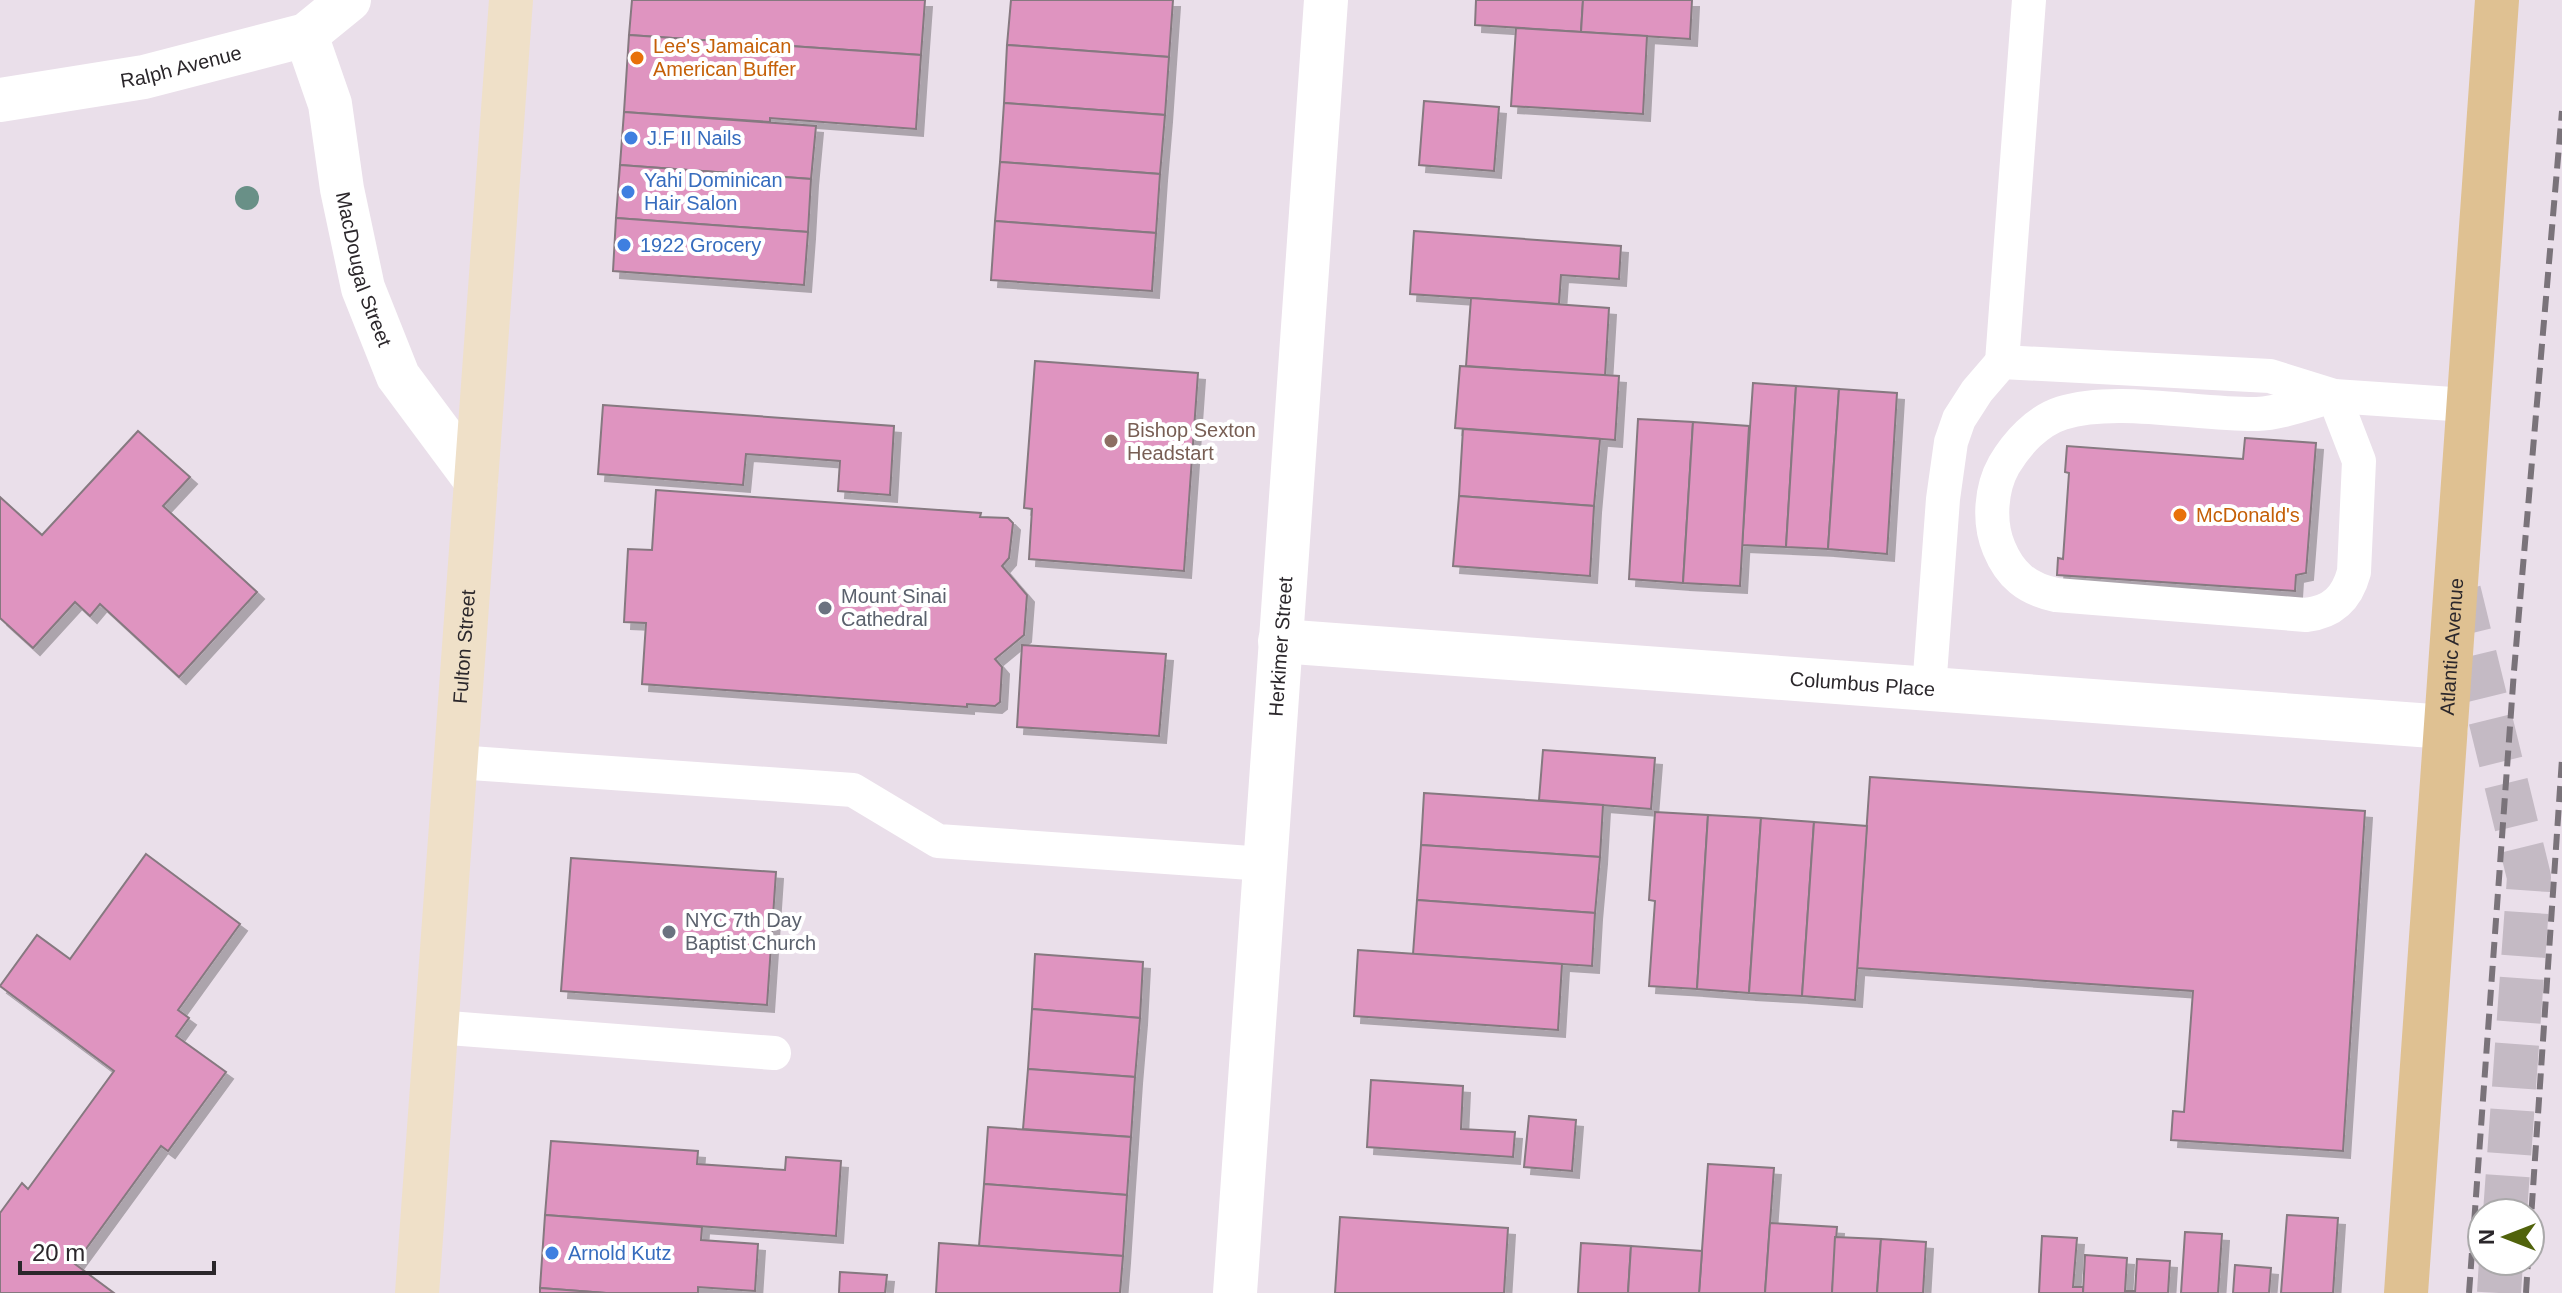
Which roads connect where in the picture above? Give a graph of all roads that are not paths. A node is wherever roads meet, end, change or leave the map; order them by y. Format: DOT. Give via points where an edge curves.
graph roads {
  1 [pos="349,0"];
  2 [pos="511,0"];
  3 [pos="1326,0"];
  4 [pos="2029,0"];
  5 [pos="2497,0"];
  6 [pos="306,35"];
  7 [pos="0,100"];
  8 [pos="2002,362"];
  9 [pos="2334,396"];
  10 [pos="2467,405"];
  11 [pos="476,481"];
  12 [pos="1280,641"];
  13 [pos="1929,689"];
  14 [pos="2446,727"];
  15 [pos="456,762"];
  16 [pos="1265,864"];
  17 [pos="436,1027"];
  18 [pos="774,1053"];
  19 [pos="417,1293"];
  20 [pos="1235,1293"];
  21 [pos="2406,1293"];
  1 -- 6 [label="street, Ralph Avenue"];
  2 -- 11 [label="main road, Fulton Street"];
  3 -- 12 [label="street, Herkimer Street"];
  4 -- 8 [label="lane"];
  5 -- 10 [label="main road, Atlantic Avenue"];
  6 -- 7 [label="street, Ralph Avenue" via="144,77"];
  6 -- 11 [label="street, MacDougal Street" via="330,104 363,288 398,376"];
  8 -- 9 [label="lane" via="2270,376"];
  8 -- 13 [label="lane" via="1959,419 1951,442"];
  9 -- 9 [label="lane" via="2260,414 2097,406 2061,413 2026,435 1999,474 1993,516 2003,559 2023,583 2056,595 2306,615 2332,608 2349,590 2354,572 2359,461"];
  9 -- 10 [label="lane"];
  10 -- 14 [label="main road, Atlantic Avenue"];
  11 -- 15 [label="main road, Fulton Street"];
  12 -- 13 [label="street, Columbus Place"];
  12 -- 16 [label="street, Herkimer Street"];
  13 -- 14 [label="street, Columbus Place"];
  14 -- 21 [label="main road, Atlantic Avenue"];
  15 -- 16 [label="lane" via="853,790 938,841"];
  15 -- 17 [label="main road, Fulton Street"];
  16 -- 20 [label="street, Herkimer Street"];
  17 -- 18 [label="lane"];
  17 -- 19 [label="main road, Fulton Street"];
}
